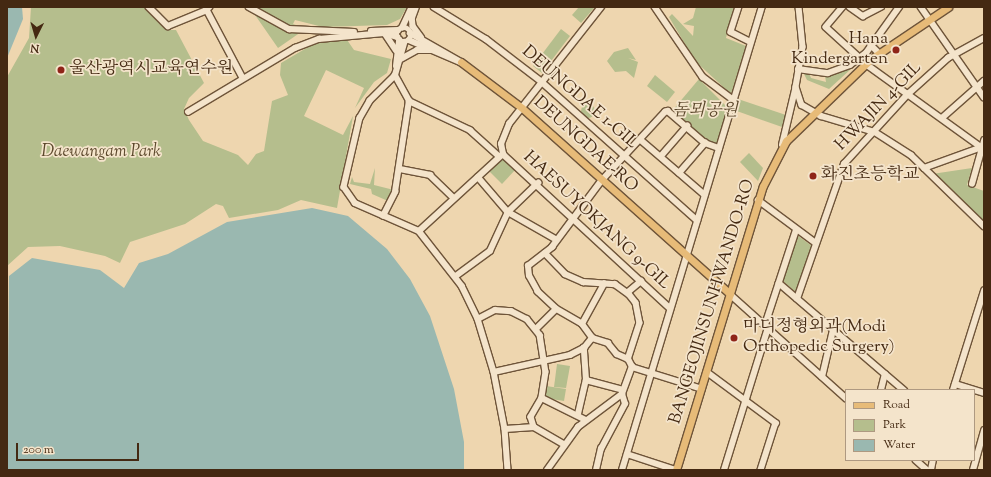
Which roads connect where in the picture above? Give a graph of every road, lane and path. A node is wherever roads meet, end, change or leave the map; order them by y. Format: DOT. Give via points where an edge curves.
graph roads {
  1 [pos="149,7"];
  2 [pos="249,7"];
  3 [pos="412,7"];
  4 [pos="416,7"];
  5 [pos="434,7"];
  6 [pos="601,7"];
  7 [pos="655,7"];
  8 [pos="739,7"];
  9 [pos="762,7"];
  10 [pos="799,7"];
  11 [pos="843,7"];
  12 [pos="850,7"];
  13 [pos="881,7"];
  14 [pos="899,7"];
  15 [pos="921,7"];
  16 [pos="948,7"];
  17 [pos="208,8"];
  18 [pos="412,16"];
  19 [pos="928,18"];
  20 [pos="400,29"];
  21 [pos="409,31"];
  22 [pos="384,33"];
  23 [pos="422,38"];
  24 [pos="984,38"];
  25 [pos="398,39"];
  26 [pos="407,41"];
  27 [pos="751,42"];
  28 [pos="871,45"];
  29 [pos="436,51"];
  30 [pos="879,53"];
  31 [pos="954,54"];
  32 [pos="399,57"];
  33 [pos="860,58"];
  34 [pos="461,62"];
  35 [pos="866,64"];
  36 [pos="798,69"];
  37 [pos="396,73"];
  38 [pos="243,78"];
  39 [pos="542,82"];
  40 [pos="984,82"];
  41 [pos="977,86"];
  42 [pos="796,87"];
  43 [pos="908,94"];
  44 [pos="984,97"];
  45 [pos="734,100"];
  46 [pos="409,101"];
  47 [pos="522,108"];
  48 [pos="188,112"];
  49 [pos="814,112"];
  50 [pos="942,118"];
  51 [pos="687,126"];
  52 [pos="875,132"];
  53 [pos="641,140"];
  54 [pos="984,141"];
  55 [pos="705,143"];
  56 [pos="719,148"];
  57 [pos="983,148"];
  58 [pos="780,153"];
  59 [pos="501,155"];
  60 [pos="625,156"];
  61 [pos="661,156"];
  62 [pos="924,168"];
  63 [pos="400,169"];
  64 [pos="680,173"];
  65 [pos="478,177"];
  66 [pos="602,180"];
  67 [pos="538,183"];
  68 [pos="972,184"];
  69 [pos="705,195"];
  70 [pos="454,198"];
  71 [pos="758,200"];
  72 [pos="508,212"];
  73 [pos="383,216"];
  74 [pos="576,217"];
  75 [pos="697,220"];
  76 [pos="984,226"];
  77 [pos="796,230"];
  78 [pos="419,231"];
  79 [pos="557,240"];
  80 [pos="816,242"];
  81 [pos="545,253"];
  82 [pos="686,255"];
  83 [pos="456,276"];
  84 [pos="641,281"];
  85 [pos="779,283"];
  86 [pos="604,284"];
  87 [pos="984,290"];
  88 [pos="628,292"];
  89 [pos="730,294"];
  90 [pos="797,299"];
  91 [pos="670,308"];
  92 [pos="556,309"];
  93 [pos="978,312"];
  94 [pos="984,314"];
  95 [pos="478,319"];
  96 [pos="582,324"];
  97 [pos="767,327"];
  98 [pos="536,329"];
  99 [pos="834,330"];
  100 [pos="592,338"];
  101 [pos="584,348"];
  102 [pos="628,359"];
  103 [pos="546,363"];
  104 [pos="632,367"];
  105 [pos="494,372"];
  106 [pos="707,372"];
  107 [pos="653,373"];
  108 [pos="885,374"];
  109 [pos="822,376"];
  110 [pos="586,380"];
  111 [pos="955,384"];
  112 [pos="702,389"];
  113 [pos="880,389"];
  114 [pos="903,389"];
  115 [pos="953,389"];
  116 [pos="971,389"];
  117 [pos="622,392"];
  118 [pos="845,397"];
  119 [pos="542,398"];
  120 [pos="746,400"];
  121 [pos="578,414"];
  122 [pos="586,420"];
  123 [pos="534,427"];
  124 [pos="505,429"];
  125 [pos="984,431"];
  126 [pos="564,444"];
  127 [pos="627,454"];
  128 [pos="917,461"];
  129 [pos="508,470"];
  130 [pos="547,470"];
  131 [pos="596,470"];
  132 [pos="622,470"];
  133 [pos="676,470"];
  134 [pos="724,470"];
  135 [pos="761,470"];
  136 [pos="927,470"];
  137 [pos="973,470"];
  1 -- 17 [label="street" via="168,26"];
  2 -- 20 [label="street" via="268,21 306,33"];
  3 -- 20 [label="street"];
  4 -- 18 [label="street"];
  5 -- 39 [label="street, DEUNGDAE 1-GIL" via="486,39"];
  6 -- 39 [label="street"];
  7 -- 45 [label="street" via="703,77"];
  8 -- 27 [label="street" via="731,32"];
  9 -- 27 [label="street"];
  10 -- 36 [label="street" via="803,47"];
  11 -- 33 [label="street" via="826,27"];
  12 -- 13 [label="street" via="863,16"];
  14 -- 28 [label="street"];
  15 -- 19 [label="street"];
  16 -- 19 [label="main road, BANGEOJINSUNHWANDO-RO"];
  17 -- 38 [label="street"];
  18 -- 21 [label="street"];
  18 -- 23 [label="street" via="415,30"];
  19 -- 30 [label="main road, BANGEOJINSUNHWANDO-RO"];
  19 -- 31 [label="street"];
  20 -- 21 [label="street"];
  20 -- 25 [label="street"];
  21 -- 23 [label="street"];
  21 -- 26 [label="street"];
  22 -- 25 [label="street"];
  22 -- 32 [label="street" via="392,39"];
  22 -- 38 [label="street" via="319,39 295,48"];
  23 -- 34 [label="street"];
  24 -- 31 [label="street, HWAJIN 4-GIL"];
  25 -- 26 [label="street"];
  25 -- 32 [label="street"];
  26 -- 29 [label="street"];
  26 -- 32 [label="street"];
  27 -- 45 [label="street"];
  28 -- 30 [label="street"];
  28 -- 33 [label="street"];
  29 -- 32 [label="street" via="417,50"];
  29 -- 34 [label="street"];
  30 -- 35 [label="main road, BANGEOJINSUNHWANDO-RO"];
  31 -- 41 [label="street"];
  31 -- 43 [label="street, HWAJIN 4-GIL"];
  32 -- 37 [label="street"];
  33 -- 36 [label="street" via="828,74"];
  34 -- 47 [label="main road, DEUNGDAE-RO"];
  35 -- 43 [label="street"];
  35 -- 49 [label="main road, BANGEOJINSUNHWANDO-RO"];
  36 -- 42 [label="street"];
  37 -- 46 [label="street"];
  37 -- 73 [label="street" via="364,109 344,180 350,200"];
  38 -- 48 [label="street"];
  39 -- 47 [label="street"];
  39 -- 60 [label="street, DEUNGDAE 1-GIL"];
  40 -- 41 [label="street"];
  41 -- 44 [label="street"];
  41 -- 50 [label="street"];
  42 -- 49 [label="street" via="802,104"];
  42 -- 58 [label="street"];
  43 -- 50 [label="street"];
  43 -- 52 [label="street, HWAJIN 4-GIL"];
  45 -- 56 [label="street"];
  46 -- 59 [label="street, HAESUYOKJANG 9-GIL" via="470,130"];
  46 -- 63 [label="street"];
  47 -- 59 [label="street" via="502,137"];
  47 -- 66 [label="main road, DEUNGDAE-RO"];
  49 -- 52 [label="street"];
  49 -- 58 [label="main road, BANGEOJINSUNHWANDO-RO" via="786,141"];
  50 -- 57 [label="street"];
  51 -- 53 [label="street" via="668,110"];
  51 -- 55 [label="street"];
  51 -- 61 [label="street"];
  52 -- 62 [label="street"];
  52 -- 80 [label="street, HWAJIN 4-GIL" via="844,164"];
  53 -- 60 [label="street"];
  53 -- 61 [label="street"];
  54 -- 57 [label="street"];
  55 -- 56 [label="street"];
  55 -- 64 [label="street"];
  56 -- 69 [label="street"];
  57 -- 62 [label="street"];
  57 -- 68 [label="street"];
  58 -- 71 [label="main road, BANGEOJINSUNHWANDO-RO"];
  59 -- 65 [label="street"];
  59 -- 67 [label="street, HAESUYOKJANG 9-GIL"];
  60 -- 66 [label="street"];
  60 -- 75 [label="street, DEUNGDAE 1-GIL"];
  61 -- 64 [label="street"];
  62 -- 76 [label="street"];
  63 -- 70 [label="street" via="430,176"];
  63 -- 73 [label="street" via="395,192"];
  64 -- 69 [label="street"];
  65 -- 70 [label="street"];
  65 -- 72 [label="street"];
  66 -- 74 [label="street"];
  66 -- 82 [label="main road, DEUNGDAE-RO"];
  67 -- 72 [label="street"];
  67 -- 74 [label="street, HAESUYOKJANG 9-GIL"];
  69 -- 75 [label="street"];
  70 -- 78 [label="street"];
  71 -- 77 [label="street"];
  71 -- 89 [label="main road, BANGEOJINSUNHWANDO-RO"];
  72 -- 79 [label="street"];
  72 -- 83 [label="street" via="490,251"];
  73 -- 78 [label="street"];
  74 -- 79 [label="street"];
  74 -- 84 [label="street, HAESUYOKJANG 9-GIL"];
  75 -- 82 [label="street"];
  77 -- 80 [label="street"];
  77 -- 85 [label="street"];
  78 -- 83 [label="street"];
  79 -- 81 [label="street"];
  80 -- 90 [label="street, HWAJIN 4-GIL"];
  81 -- 86 [label="street" via="565,274"];
  81 -- 92 [label="street" via="528,266 529,276 538,292"];
  82 -- 89 [label="main road, DEUNGDAE-RO"];
  82 -- 91 [label="street"];
  83 -- 95 [label="street"];
  84 -- 88 [label="street"];
  84 -- 91 [label="street, HAESUYOKJANG 9-GIL"];
  85 -- 90 [label="street"];
  85 -- 97 [label="street"];
  86 -- 88 [label="street" via="615,284"];
  86 -- 96 [label="street"];
  87 -- 93 [label="street"];
  88 -- 102 [label="street" via="636,303 640,323"];
  89 -- 97 [label="street"];
  89 -- 106 [label="main road, BANGEOJINSUNHWANDO-RO"];
  90 -- 99 [label="street"];
  91 -- 107 [label="street"];
  92 -- 96 [label="street"];
  92 -- 98 [label="street"];
  93 -- 94 [label="street"];
  93 -- 111 [label="street"];
  95 -- 98 [label="street" via="495,310 511,311 527,319"];
  95 -- 105 [label="street"];
  96 -- 100 [label="street"];
  97 -- 109 [label="street"];
  97 -- 120 [label="street"];
  98 -- 103 [label="street"];
  99 -- 108 [label="street"];
  99 -- 109 [label="street"];
  100 -- 101 [label="street"];
  100 -- 102 [label="street" via="608,343 617,354"];
  101 -- 103 [label="street"];
  101 -- 110 [label="street"];
  102 -- 104 [label="street"];
  103 -- 105 [label="street"];
  103 -- 119 [label="street"];
  104 -- 107 [label="street"];
  104 -- 117 [label="street"];
  105 -- 124 [label="street"];
  106 -- 112 [label="main road, BANGEOJINSUNHWANDO-RO"];
  106 -- 120 [label="street"];
  107 -- 112 [label="street"];
  107 -- 127 [label="street"];
  108 -- 113 [label="street"];
  108 -- 114 [label="street"];
  109 -- 118 [label="street"];
  110 -- 117 [label="street"];
  110 -- 121 [label="street"];
  111 -- 115 [label="street"];
  111 -- 116 [label="street"];
  112 -- 133 [label="main road, BANGEOJINSUNHWANDO-RO"];
  117 -- 122 [label="street"];
  117 -- 131 [label="street" via="625,404 600,449"];
  119 -- 121 [label="street"];
  119 -- 123 [label="street" via="531,417"];
  120 -- 134 [label="street"];
  120 -- 135 [label="street" via="776,423"];
  121 -- 122 [label="street"];
  122 -- 126 [label="street"];
  123 -- 124 [label="street"];
  123 -- 126 [label="street"];
  124 -- 129 [label="street"];
  125 -- 137 [label="street"];
  126 -- 130 [label="street"];
  127 -- 132 [label="street"];
  127 -- 133 [label="street"];
  128 -- 136 [label="street"];
}
